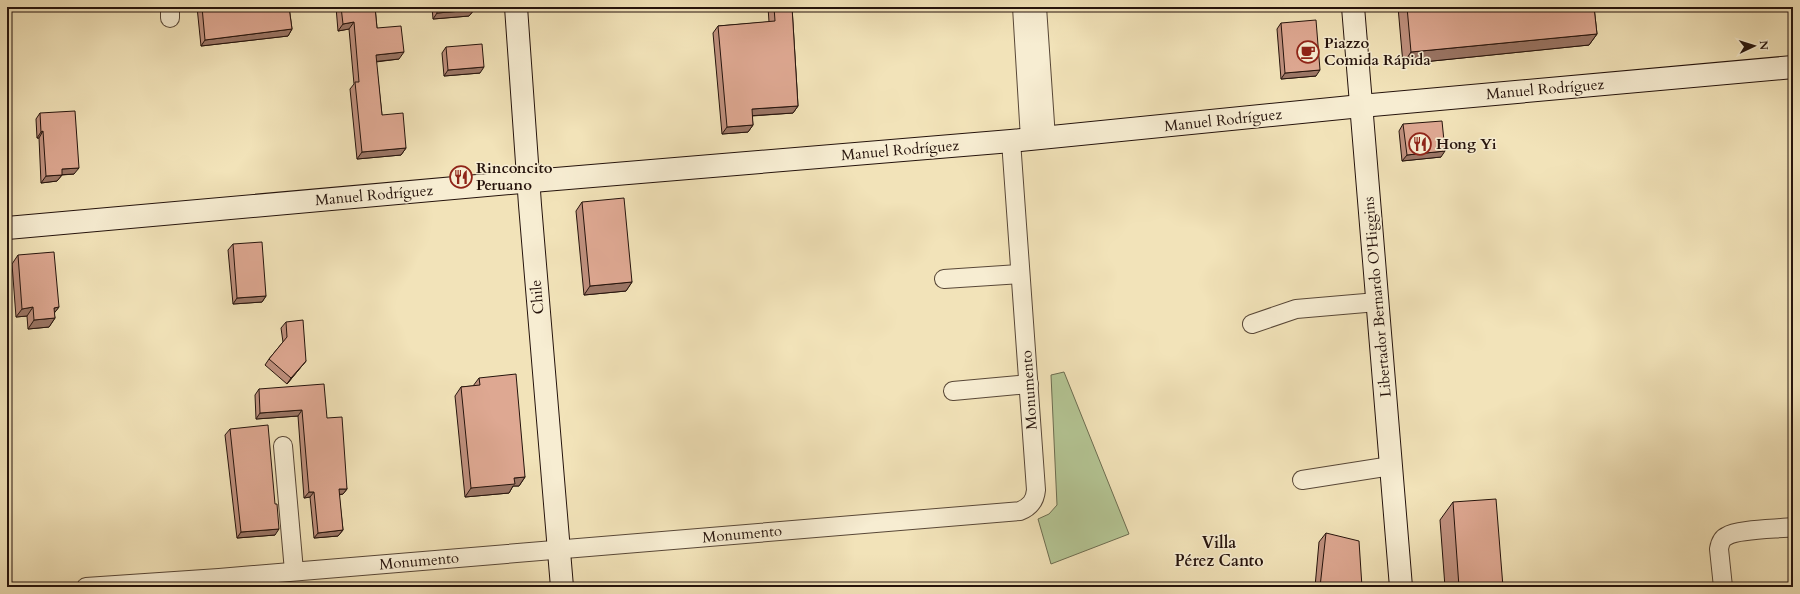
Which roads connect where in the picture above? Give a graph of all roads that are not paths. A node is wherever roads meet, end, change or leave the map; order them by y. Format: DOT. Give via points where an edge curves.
graph roads {
  1 [pos="516,7"];
  2 [pos="1022,7"];
  3 [pos="1037,7"];
  4 [pos="1353,7"];
  5 [pos="1793,67"];
  6 [pos="1362,106"];
  7 [pos="1029,139"];
  8 [pos="528,181"];
  9 [pos="7,228"];
  10 [pos="1020,274"];
  11 [pos="944,279"];
  12 [pos="1377,302"];
  13 [pos="1252,324"];
  14 [pos="1029,384"];
  15 [pos="953,391"];
  16 [pos="283,446"];
  17 [pos="1391,466"];
  18 [pos="1302,480"];
  19 [pos="1793,527"];
  20 [pos="558,549"];
  21 [pos="294,571"];
  22 [pos="219,582"];
  23 [pos="86,587"];
  24 [pos="562,587"];
  25 [pos="1401,587"];
  26 [pos="1723,587"];
  1 -- 8 [label="street, Chile"];
  2 -- 7 [label="street"];
  3 -- 7 [label="street"];
  4 -- 6 [label="street, Libertador Bernardo O'Higgins"];
  5 -- 6 [label="street, Manuel Rodríguez"];
  6 -- 7 [label="street, Manuel Rodríguez"];
  6 -- 12 [label="street, Libertador Bernardo O'Higgins"];
  7 -- 8 [label="street, Manuel Rodríguez"];
  7 -- 10 [label="street, Monumento"];
  8 -- 9 [label="street, Manuel Rodríguez"];
  8 -- 20 [label="street, Chile"];
  10 -- 11 [label="street"];
  10 -- 14 [label="street, Monumento"];
  12 -- 13 [label="street" via="1296,309"];
  12 -- 17 [label="street, Libertador Bernardo O'Higgins"];
  14 -- 15 [label="street"];
  14 -- 20 [label="street, Monumento" via="1036,496 1031,505 1020,511"];
  16 -- 21 [label="street"];
  17 -- 18 [label="street"];
  17 -- 25 [label="street, Libertador Bernardo O'Higgins"];
  19 -- 26 [label="street" via="1726,536 1719,548"];
  20 -- 21 [label="street, Monumento"];
  20 -- 24 [label="street, Chile"];
  21 -- 22 [label="street, Monumento"];
  22 -- 23 [label="street, Monumento"];
}
